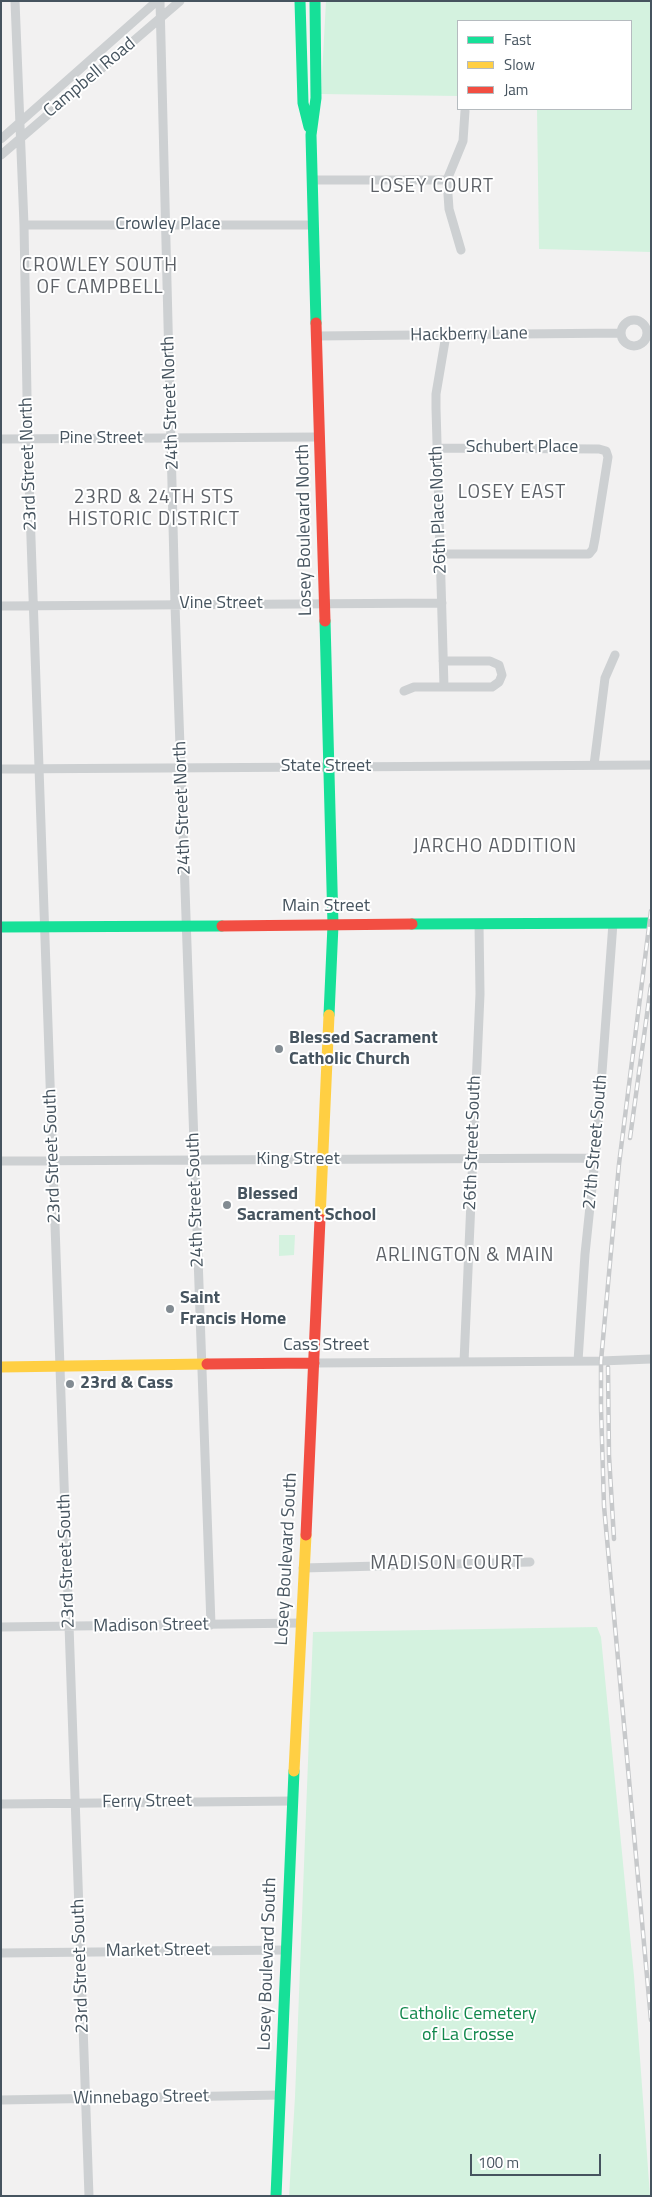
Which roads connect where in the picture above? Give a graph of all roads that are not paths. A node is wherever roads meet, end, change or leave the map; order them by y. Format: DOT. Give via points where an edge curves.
graph roads {
  1 [pos="15,1"];
  2 [pos="159,1"];
  3 [pos="180,1"];
  4 [pos="300,1"];
  5 [pos="315,1"];
  6 [pos="161,19"];
  7 [pos="465,112"];
  8 [pos="20,122"];
  9 [pos="311,135"];
  10 [pos="20,137"];
  11 [pos="1,139"];
  12 [pos="1,155"];
  13 [pos="312,180"];
  14 [pos="447,180"];
  15 [pos="24,225"];
  16 [pos="166,225"];
  17 [pos="312,225"];
  18 [pos="461,250"];
  19 [pos="621,333"];
  20 [pos="446,335"];
  21 [pos="317,336"];
  22 [pos="172,438"];
  23 [pos="320,438"];
  24 [pos="1,439"];
  25 [pos="28,439"];
  26 [pos="438,448"];
  27 [pos="440,554"];
  28 [pos="442,603"];
  29 [pos="175,604"];
  30 [pos="324,604"];
  31 [pos="1,606"];
  32 [pos="34,606"];
  33 [pos="615,655"];
  34 [pos="443,661"];
  35 [pos="444,686"];
  36 [pos="404,691"];
  37 [pos="651,765"];
  38 [pos="594,766"];
  39 [pos="330,767"];
  40 [pos="40,768"];
  41 [pos="182,768"];
  42 [pos="1,769"];
  43 [pos="613,923"];
  44 [pos="651,923"];
  45 [pos="333,924"];
  46 [pos="479,924"];
  47 [pos="187,925"];
  48 [pos="45,926"];
  49 [pos="1,927"];
  50 [pos="474,1158"];
  51 [pos="595,1158"];
  52 [pos="195,1160"];
  53 [pos="323,1160"];
  54 [pos="1,1161"];
  55 [pos="53,1161"];
  56 [pos="651,1359"];
  57 [pos="578,1361"];
  58 [pos="464,1362"];
  59 [pos="314,1363"];
  60 [pos="201,1364"];
  61 [pos="1,1367"];
  62 [pos="60,1367"];
  63 [pos="530,1562"];
  64 [pos="303,1568"];
  65 [pos="301,1624"];
  66 [pos="211,1625"];
  67 [pos="1,1627"];
  68 [pos="69,1627"];
  69 [pos="293,1801"];
  70 [pos="75,1803"];
  71 [pos="1,1804"];
  72 [pos="286,1950"];
  73 [pos="81,1952"];
  74 [pos="1,1953"];
  75 [pos="280,2095"];
  76 [pos="85,2099"];
  77 [pos="1,2100"];
  78 [pos="89,2196"];
  79 [pos="276,2196"];
  1 -- 8 [label="street, 23rd Street North"];
  2 -- 6 [label="street, 24th Street North"];
  2 -- 8 [label="street, Campbell Road"];
  3 -- 6 [label="street, Campbell Road"];
  4 -- 9 [label="main road, Losey Boulevard North" via="303,103"];
  5 -- 9 [label="main road, Losey Boulevard North" via="316,103"];
  6 -- 10 [label="street, Campbell Road"];
  6 -- 16 [label="street, 24th Street North"];
  7 -- 14 [label="street" via="462,141"];
  8 -- 10 [label="street, 23rd Street North"];
  8 -- 11 [label="street, Campbell Road"];
  9 -- 13 [label="main road, Losey Boulevard North"];
  10 -- 12 [label="street, Campbell Road"];
  10 -- 15 [label="street, 23rd Street North"];
  13 -- 14 [label="street"];
  13 -- 17 [label="main road, Losey Boulevard North"];
  14 -- 18 [label="street" via="449,209"];
  15 -- 16 [label="street, Crowley Place"];
  15 -- 25 [label="street, 23rd Street North"];
  16 -- 17 [label="street, Crowley Place"];
  16 -- 22 [label="street, 24th Street North"];
  17 -- 21 [label="main road, Losey Boulevard North"];
  19 -- 20 [label="street, Hackberry Lane"];
  20 -- 21 [label="street, Hackberry Lane"];
  20 -- 26 [label="street, 26th Place North" via="436,394"];
  21 -- 23 [label="main road, Losey Boulevard North"];
  22 -- 23 [label="street, Pine Street"];
  22 -- 25 [label="street, Pine Street"];
  22 -- 29 [label="street, 24th Street North"];
  23 -- 30 [label="main road, Losey Boulevard North"];
  24 -- 25 [label="street, Pine Street"];
  25 -- 32 [label="street, 23rd Street North"];
  26 -- 27 [label="street, 26th Place North"];
  26 -- 27 [label="street, Schubert Place" via="599,449 606,451 608,457 596,539 589,554"];
  27 -- 28 [label="street, 26th Place North"];
  28 -- 30 [label="street, Vine Street"];
  28 -- 34 [label="street, 26th Place North"];
  29 -- 30 [label="street, Vine Street"];
  29 -- 32 [label="street, Vine Street"];
  29 -- 41 [label="street, 24th Street North"];
  30 -- 39 [label="main road, Losey Boulevard North"];
  31 -- 32 [label="street, Vine Street"];
  32 -- 40 [label="street, 23rd Street North"];
  33 -- 38 [label="street" via="606,678"];
  34 -- 35 [label="street, 26th Place North"];
  34 -- 35 [label="street" via="490,661 502,670 501,679 492,686"];
  35 -- 36 [label="street" via="414,687"];
  37 -- 38 [label="street, State Street"];
  38 -- 39 [label="street, State Street"];
  39 -- 41 [label="street, State Street"];
  39 -- 45 [label="main road, Losey Boulevard North"];
  40 -- 41 [label="street, State Street"];
  40 -- 42 [label="street, State Street"];
  40 -- 48 [label="street, 23rd Street North"];
  41 -- 47 [label="street, 24th Street North"];
  43 -- 44 [label="main road, Main Street"];
  43 -- 46 [label="main road, Main Street"];
  43 -- 51 [label="street, 27th Street South"];
  45 -- 46 [label="main road, Main Street"];
  45 -- 47 [label="main road, Main Street"];
  45 -- 53 [label="main road, Losey Boulevard South"];
  46 -- 50 [label="street, 26th Street South"];
  47 -- 48 [label="main road, Main Street"];
  47 -- 52 [label="street, 24th Street South"];
  48 -- 49 [label="main road, Main Street"];
  48 -- 55 [label="street, 23rd Street South"];
  50 -- 51 [label="street, King Street"];
  50 -- 53 [label="street, King Street"];
  50 -- 58 [label="street, 26th Street South"];
  51 -- 57 [label="street, 27th Street South"];
  52 -- 53 [label="street, King Street"];
  52 -- 55 [label="street, King Street"];
  52 -- 60 [label="street, 24th Street South"];
  53 -- 59 [label="main road, Losey Boulevard South"];
  54 -- 55 [label="street, King Street"];
  55 -- 62 [label="street, 23rd Street South"];
  56 -- 57 [label="street, Cass Street"];
  57 -- 58 [label="street, Cass Street"];
  58 -- 59 [label="street, Cass Street"];
  59 -- 60 [label="main road, Cass Street"];
  59 -- 64 [label="main road, Losey Boulevard South"];
  60 -- 62 [label="main road, Cass Street"];
  60 -- 66 [label="street, 24th Street South"];
  61 -- 62 [label="main road, Cass Street"];
  62 -- 68 [label="street, 23rd Street South"];
  63 -- 64 [label="street"];
  64 -- 65 [label="main road, Losey Boulevard South"];
  65 -- 66 [label="street, Madison Street"];
  65 -- 69 [label="main road, Losey Boulevard South"];
  66 -- 68 [label="street, Madison Street"];
  67 -- 68 [label="street, Madison Street"];
  68 -- 70 [label="street, 23rd Street South"];
  69 -- 70 [label="street, Ferry Street"];
  69 -- 72 [label="main road, Losey Boulevard South"];
  70 -- 71 [label="street, Ferry Street"];
  70 -- 73 [label="street, 23rd Street South"];
  72 -- 73 [label="street, Market Street"];
  72 -- 75 [label="main road, Losey Boulevard South"];
  73 -- 74 [label="street, Market Street"];
  73 -- 76 [label="street, 23rd Street South"];
  75 -- 76 [label="street, Winnebago Street"];
  75 -- 79 [label="main road, Losey Boulevard South"];
  76 -- 77 [label="street, Winnebago Street"];
  76 -- 78 [label="street, 23rd Street South"];
}
